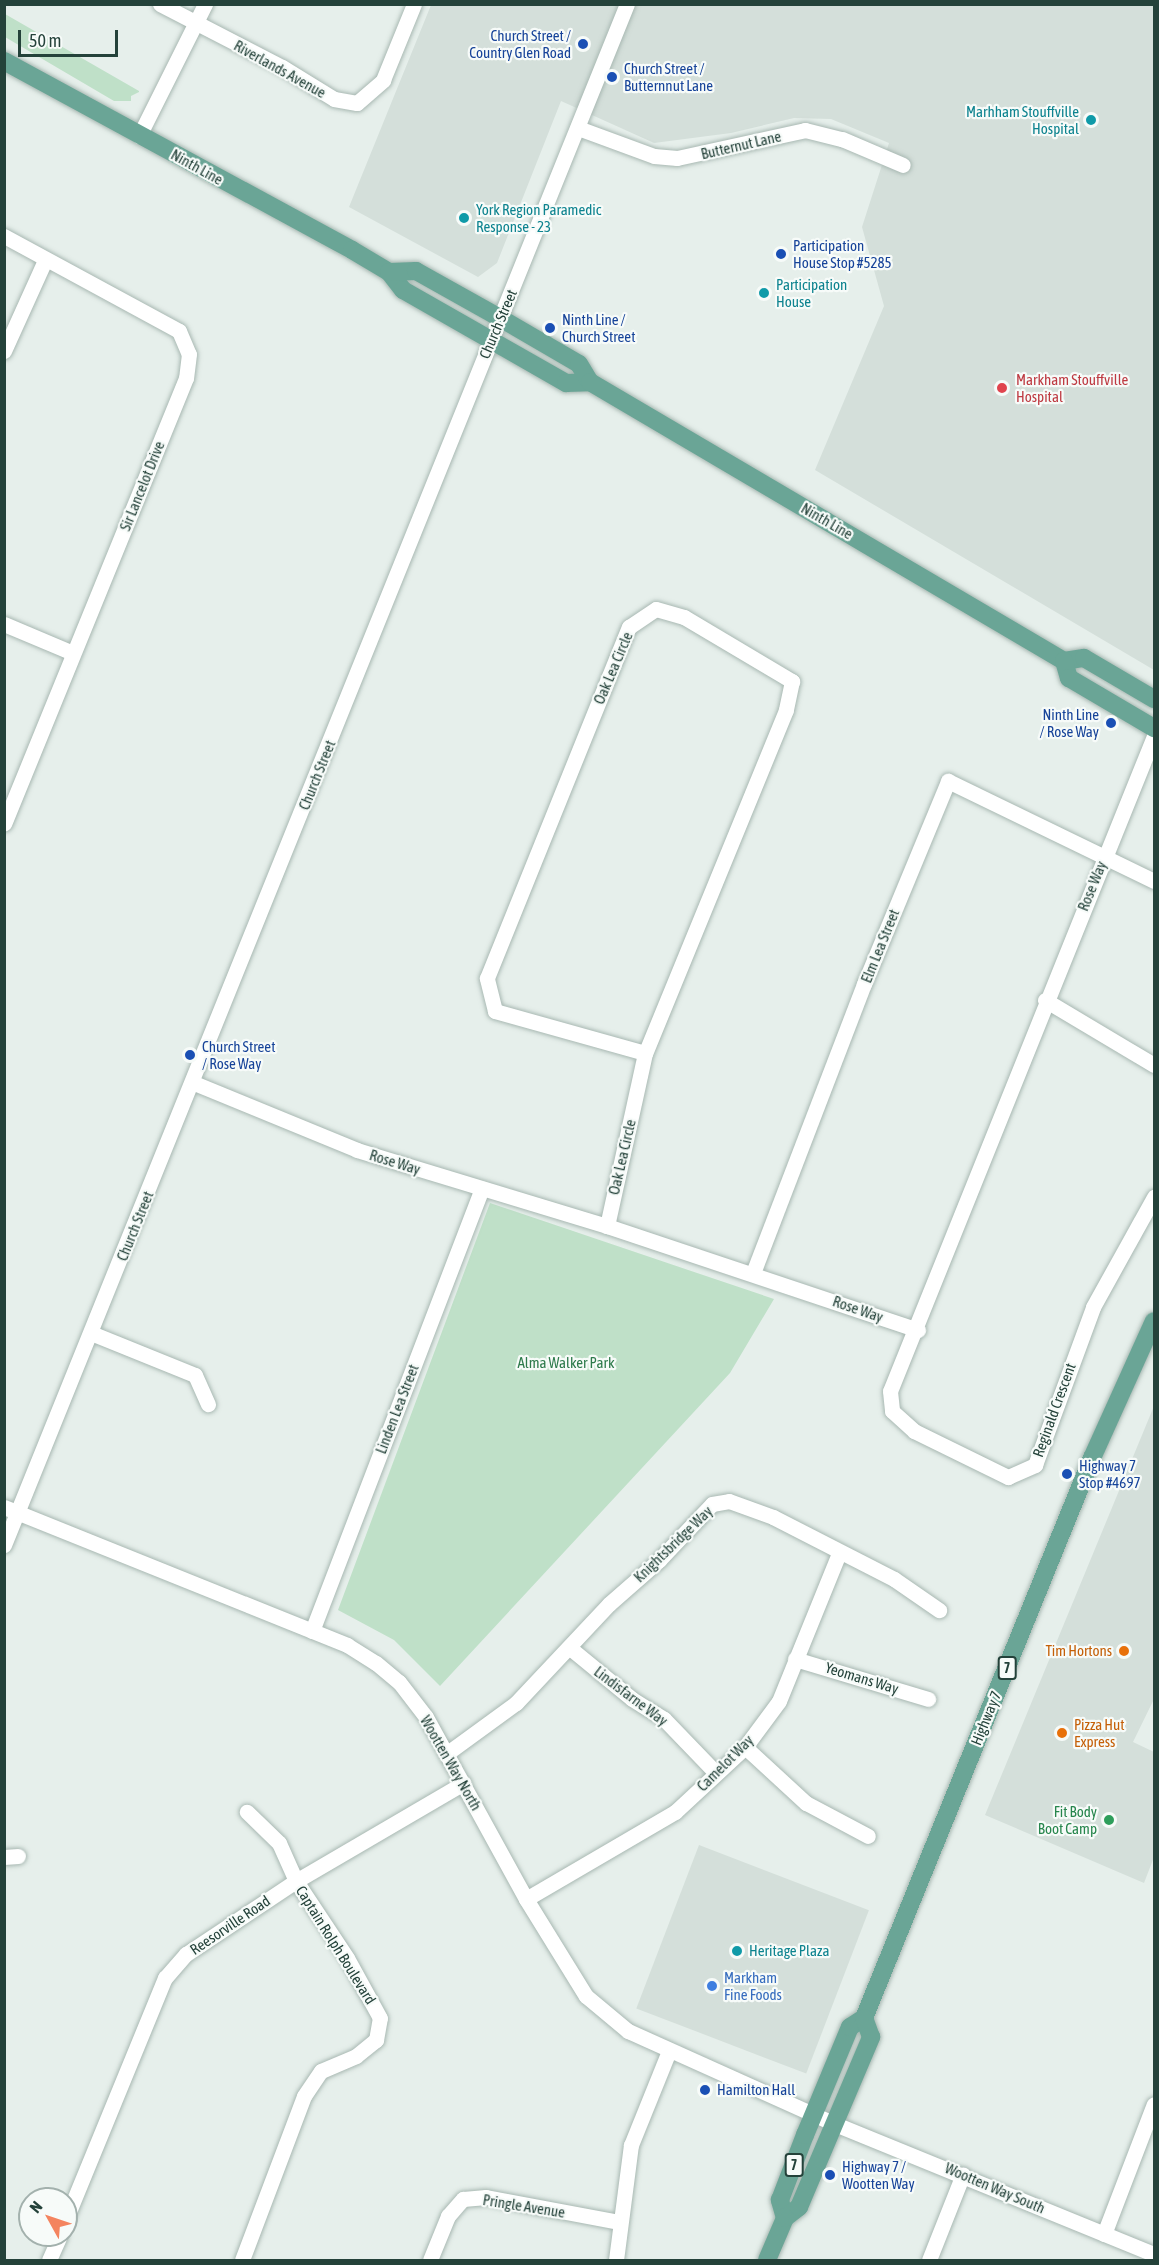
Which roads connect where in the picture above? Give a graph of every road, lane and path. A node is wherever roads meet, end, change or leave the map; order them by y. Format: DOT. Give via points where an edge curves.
graph roads {
  1 [pos="160,4"];
  2 [pos="205,4"];
  3 [pos="414,4"];
  4 [pos="627,4"];
  5 [pos="196,24"];
  6 [pos="4,62"];
  7 [pos="578,128"];
  8 [pos="139,136"];
  9 [pos="903,165"];
  10 [pos="4,236"];
  11 [pos="45,260"];
  12 [pos="389,272"];
  13 [pos="500,318"];
  14 [pos="491,340"];
  15 [pos="4,351"];
  16 [pos="590,382"];
  17 [pos="4,624"];
  18 [pos="73,653"];
  19 [pos="1064,661"];
  20 [pos="1155,699"];
  21 [pos="1155,728"];
  22 [pos="1155,736"];
  23 [pos="4,824"];
  24 [pos="1104,857"];
  25 [pos="1155,881"];
  26 [pos="1045,1000"];
  27 [pos="645,1053"];
  28 [pos="1155,1065"];
  29 [pos="194,1083"];
  30 [pos="482,1188"];
  31 [pos="1155,1197"];
  32 [pos="607,1226"];
  33 [pos="753,1273"];
  34 [pos="1155,1320"];
  35 [pos="918,1330"];
  36 [pos="91,1333"];
  37 [pos="208,1404"];
  38 [pos="11,1510"];
  39 [pos="4,1545"];
  40 [pos="839,1553"];
  41 [pos="939,1610"];
  42 [pos="312,1630"];
  43 [pos="570,1648"];
  44 [pos="795,1659"];
  45 [pos="928,1699"];
  46 [pos="745,1747"];
  47 [pos="446,1754"];
  48 [pos="716,1773"];
  49 [pos="464,1783"];
  50 [pos="247,1812"];
  51 [pos="868,1836"];
  52 [pos="296,1881"];
  53 [pos="526,1899"];
  54 [pos="864,2018"];
  55 [pos="669,2050"];
  56 [pos="1155,2104"];
  57 [pos="815,2114"];
  58 [pos="835,2124"];
  59 [pos="963,2174"];
  60 [pos="78,2190"];
  61 [pos="785,2218"];
  62 [pos="620,2222"];
  63 [pos="1104,2234"];
  64 [pos="1155,2254"];
  65 [pos="242,2260"];
  66 [pos="430,2260"];
  67 [pos="616,2260"];
  68 [pos="767,2260"];
  69 [pos="928,2260"];
  1 -- 5 [label="street"];
  2 -- 5 [label="street"];
  3 -- 5 [label="street, Riverlands Avenue" via="383,80 357,103 334,99 282,67"];
  4 -- 7 [label="street, Church Street"];
  5 -- 8 [label="street"];
  6 -- 8 [label="main road, Ninth Line"];
  7 -- 9 [label="street, Butternut Lane" via="654,156 677,158 805,130 842,139"];
  7 -- 13 [label="street, Church Street"];
  8 -- 12 [label="main road, Ninth Line"];
  10 -- 11 [label="street, Sir Lancelot Drive"];
  11 -- 15 [label="street"];
  11 -- 18 [label="street, Sir Lancelot Drive" via="179,332 189,354 186,378"];
  12 -- 13 [label="main road, Ninth Line" via="416,271"];
  12 -- 14 [label="main road, Ninth Line" via="403,290"];
  13 -- 14 [label="street, Church Street"];
  13 -- 16 [label="main road, Ninth Line" via="579,364"];
  14 -- 16 [label="main road, Ninth Line" via="566,383"];
  14 -- 29 [label="street, Church Street"];
  16 -- 19 [label="main road, Ninth Line"];
  17 -- 18 [label="street"];
  18 -- 23 [label="street, Sir Lancelot Drive"];
  19 -- 20 [label="main road, Ninth Line" via="1084,658"];
  19 -- 21 [label="main road, Ninth Line" via="1069,678"];
  22 -- 24 [label="street, Rose Way"];
  24 -- 25 [label="street"];
  24 -- 26 [label="street, Rose Way"];
  24 -- 33 [label="street, Elm Lea Street" via="948,781 864,984"];
  26 -- 28 [label="street"];
  26 -- 35 [label="street, Rose Way"];
  27 -- 27 [label="street, Oak Lea Circle" via="495,1011 487,978 629,627 656,609 684,617 792,681 786,710"];
  27 -- 32 [label="street, Oak Lea Circle"];
  29 -- 30 [label="street, Rose Way" via="357,1150"];
  29 -- 36 [label="street, Church Street"];
  30 -- 32 [label="street, Rose Way"];
  30 -- 42 [label="street, Linden Lea Street"];
  31 -- 35 [label="street, Reginald Crescent" via="1093,1307 1035,1465 1008,1477 914,1431 892,1411 890,1391"];
  32 -- 33 [label="street, Rose Way"];
  33 -- 35 [label="street, Rose Way"];
  34 -- 54 [label="main road, Highway 7 / 7" via="1092,1458"];
  36 -- 37 [label="street" via="195,1375"];
  36 -- 38 [label="street, Church Street"];
  38 -- 39 [label="street, Church Street"];
  38 -- 42 [label="street, Wootten Way North"];
  40 -- 41 [label="street, Knightsbridge Way" via="894,1579"];
  40 -- 43 [label="street, Knightsbridge Way" via="773,1517 729,1502 712,1504"];
  40 -- 44 [label="street, Camelot Way"];
  42 -- 47 [label="street, Wootten Way North" via="347,1645 399,1682 426,1717"];
  43 -- 47 [label="street, Knightsbridge Way" via="516,1703"];
  43 -- 48 [label="street, Lindisfarne Way" via="632,1699 664,1719"];
  44 -- 45 [label="street, Yeomans Way"];
  44 -- 46 [label="street, Camelot Way" via="779,1701"];
  46 -- 48 [label="street, Camelot Way"];
  46 -- 51 [label="street" via="806,1803"];
  47 -- 49 [label="street, Wootten Way North"];
  48 -- 53 [label="street, Camelot Way" via="675,1812"];
  49 -- 52 [label="street, Reesorville Road"];
  49 -- 53 [label="street, Wootten Way North"];
  50 -- 52 [label="street, Captain Rolph Boulevard" via="279,1843"];
  52 -- 60 [label="street, Reesorville Road" via="186,1954 165,1978"];
  52 -- 65 [label="street, Captain Rolph Boulevard" via="347,1958 380,2018 376,2040 356,2055 321,2071 304,2096"];
  53 -- 55 [label="street, Wootten Way North" via="586,1996 628,2031"];
  54 -- 57 [label="main road, Highway 7 / 7" via="850,2027"];
  54 -- 58 [label="main road, Highway 7 / 7" via="871,2037"];
  55 -- 57 [label="street, Wootten Way North"];
  55 -- 62 [label="street" via="631,2145"];
  56 -- 63 [label="street"];
  57 -- 58 [label="street, Wootten Way South"];
  57 -- 61 [label="main road, Highway 7 / 7" via="780,2200"];
  58 -- 59 [label="street, Wootten Way South"];
  58 -- 61 [label="main road, Highway 7 / 7" via="799,2207"];
  59 -- 63 [label="street, Wootten Way South"];
  59 -- 69 [label="street"];
  61 -- 68 [label="main road, Highway 7 / 7"];
  62 -- 66 [label="street, Pringle Avenue" via="486,2197 463,2199 448,2216"];
  62 -- 67 [label="street"];
  63 -- 64 [label="street, Wootten Way South"];
}
